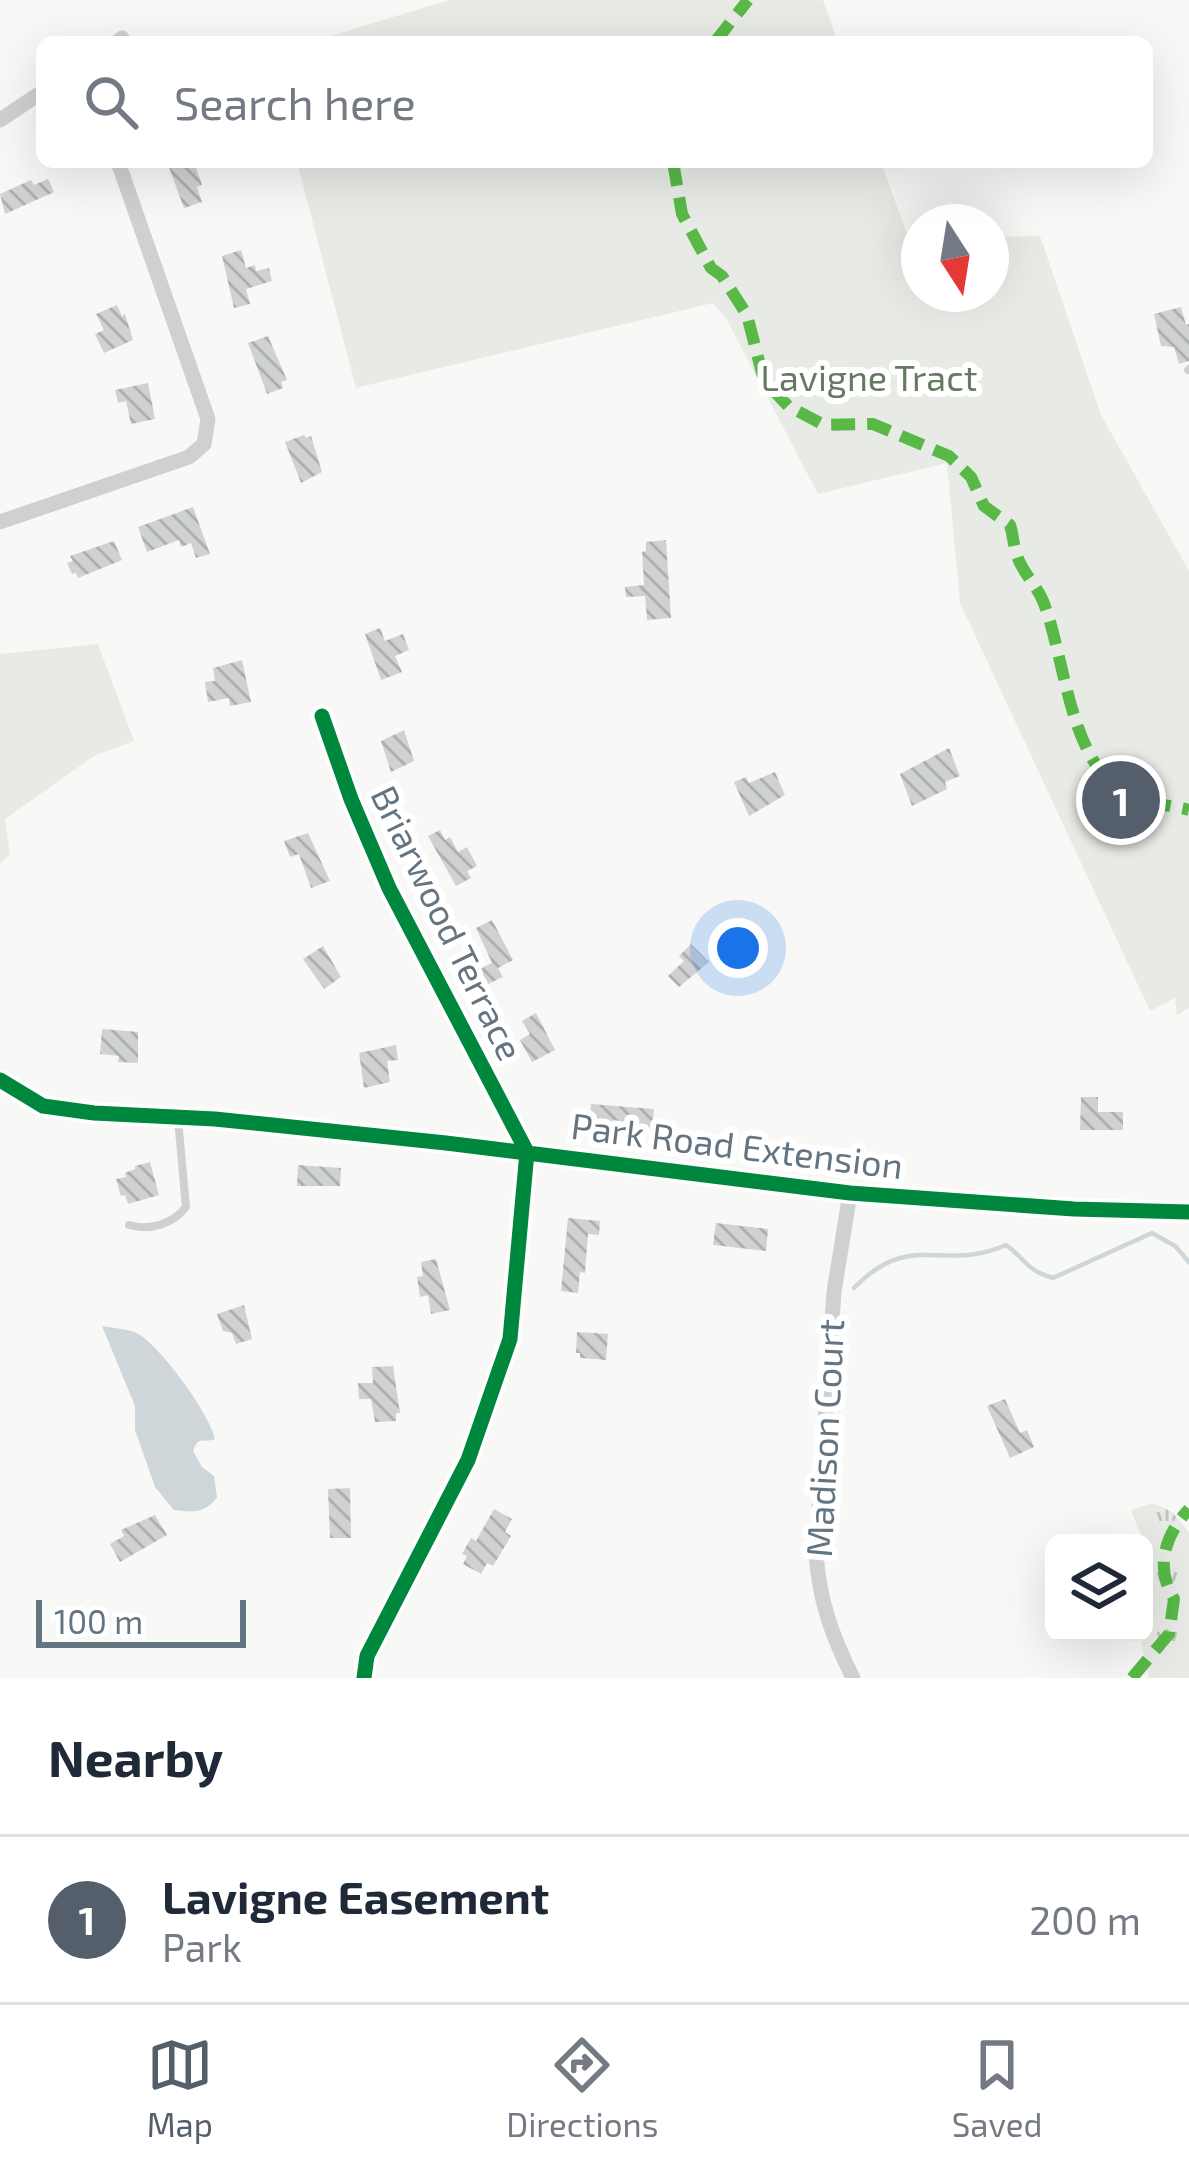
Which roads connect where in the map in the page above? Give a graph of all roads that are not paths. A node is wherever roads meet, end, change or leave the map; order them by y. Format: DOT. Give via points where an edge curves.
graph roads {
  1 [pos="36,96"];
  2 [pos="0,120"];
  3 [pos="120,168"];
  4 [pos="0,522"];
  5 [pos="322,716"];
  6 [pos="0,1080"];
  7 [pos="178,1117"];
  8 [pos="526,1152"];
  9 [pos="850,1193"];
  10 [pos="1189,1212"];
  11 [pos="129,1225"];
  12 [pos="364,1678"];
  13 [pos="853,1678"];
  1 -- 2 [label="street"];
  3 -- 4 [label="street" via="208,419 204,444 189,457"];
  5 -- 8 [label="street, Briarwood Terrace" via="389,887"];
  6 -- 7 [label="street, Park Road Extension" via="43,1106"];
  7 -- 8 [label="street, Park Road Extension"];
  7 -- 11 [label="lane" via="187,1207 151,1228"];
  8 -- 9 [label="street, Park Road Extension"];
  8 -- 12 [label="street" via="510,1339 468,1460 367,1657"];
  9 -- 10 [label="street, Park Road Extension"];
  9 -- 13 [label="street, Madison Court" via="834,1292 816,1553 828,1627"];
}
